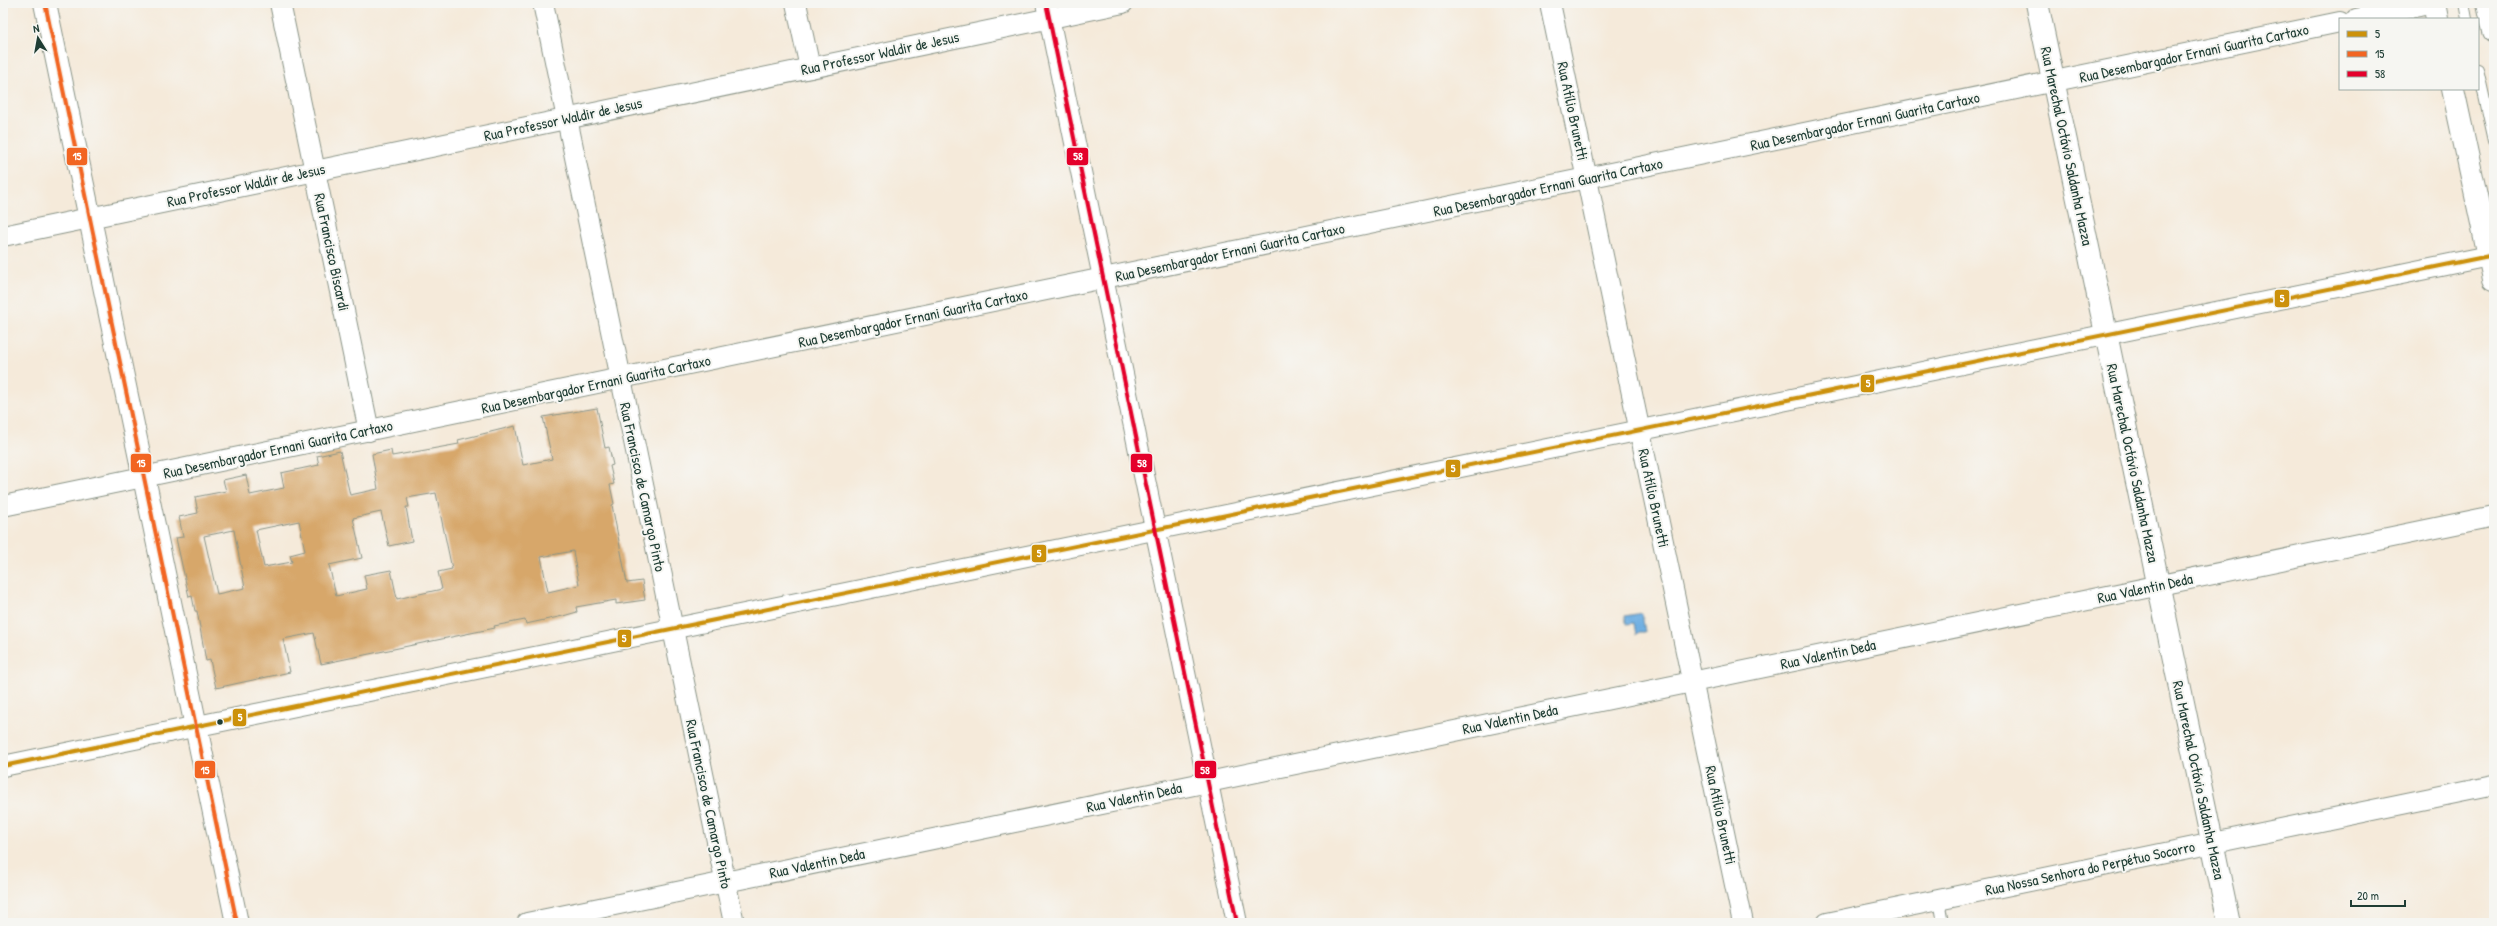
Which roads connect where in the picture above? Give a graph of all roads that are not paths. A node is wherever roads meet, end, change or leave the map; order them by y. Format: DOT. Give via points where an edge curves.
graph roads {
  1 [pos="45,3"];
  2 [pos="280,3"];
  3 [pos="543,3"];
  4 [pos="796,3"];
  5 [pos="1123,3"];
  6 [pos="1550,3"];
  7 [pos="2037,3"];
  8 [pos="2434,3"];
  9 [pos="2464,3"];
  10 [pos="2488,3"];
  11 [pos="1047,11"];
  12 [pos="2361,18"];
  13 [pos="2437,18"];
  14 [pos="2467,18"];
  15 [pos="2339,22"];
  16 [pos="2494,31"];
  17 [pos="810,68"];
  18 [pos="2479,74"];
  19 [pos="2054,82"];
  20 [pos="2453,90"];
  21 [pos="567,119"];
  22 [pos="2494,141"];
  23 [pos="315,171"];
  24 [pos="1587,178"];
  25 [pos="90,218"];
  26 [pos="3,236"];
  27 [pos="2489,256"];
  28 [pos="1103,279"];
  29 [pos="2494,279"];
  30 [pos="2106,334"];
  31 [pos="621,379"];
  32 [pos="1640,430"];
  33 [pos="369,431"];
  34 [pos="144,477"];
  35 [pos="3,506"];
  36 [pos="2494,516"];
  37 [pos="1155,530"];
  38 [pos="2158,585"];
  39 [pos="673,629"];
  40 [pos="1693,682"];
  41 [pos="196,726"];
  42 [pos="3,766"];
  43 [pos="1207,782"];
  44 [pos="2494,784"];
  45 [pos="2212,843"];
  46 [pos="726,882"];
  47 [pos="1939,900"];
  48 [pos="237,923"];
  49 [pos="527,923"];
  50 [pos="734,923"];
  51 [pos="1237,923"];
  52 [pos="1743,923"];
  53 [pos="1827,923"];
  54 [pos="1943,923"];
  55 [pos="2229,923"];
  1 -- 25 [label="street"];
  2 -- 23 [label="street, Rua Francisco Biscardi"];
  3 -- 21 [label="street, Rua Francisco de Camargo Pinto"];
  4 -- 17 [label="street"];
  5 -- 11 [label="street, Rua Professor Waldir de Jesus"];
  6 -- 24 [label="street, Rua Atílio Brunetti"];
  7 -- 19 [label="street, Rua Marechal Octávio Saldanha Mazza"];
  8 -- 12 [label="street"];
  8 -- 13 [label="street"];
  9 -- 14 [label="lane"];
  10 -- 16 [label="street"];
  11 -- 17 [label="street, Rua Professor Waldir de Jesus"];
  11 -- 28 [label="street"];
  15 -- 19 [label="street, Rua Desembargador Ernani Guarita Cartaxo"];
  17 -- 21 [label="street, Rua Professor Waldir de Jesus"];
  18 -- 22 [label="lane"];
  19 -- 24 [label="street, Rua Desembargador Ernani Guarita Cartaxo"];
  19 -- 30 [label="street, Rua Marechal Octávio Saldanha Mazza"];
  20 -- 27 [label="street"];
  21 -- 23 [label="street, Rua Professor Waldir de Jesus"];
  21 -- 31 [label="street, Rua Francisco de Camargo Pinto"];
  23 -- 25 [label="street, Rua Professor Waldir de Jesus"];
  23 -- 33 [label="street, Rua Francisco Biscardi"];
  24 -- 28 [label="street, Rua Desembargador Ernani Guarita Cartaxo"];
  24 -- 32 [label="street, Rua Atílio Brunetti"];
  25 -- 26 [label="street, Rua Professor Waldir de Jesus"];
  25 -- 34 [label="street"];
  27 -- 29 [label="street"];
  27 -- 30 [label="street"];
  28 -- 31 [label="street, Rua Desembargador Ernani Guarita Cartaxo"];
  28 -- 37 [label="street"];
  30 -- 32 [label="street"];
  30 -- 38 [label="street, Rua Marechal Octávio Saldanha Mazza"];
  31 -- 33 [label="street, Rua Desembargador Ernani Guarita Cartaxo"];
  31 -- 39 [label="street, Rua Francisco de Camargo Pinto"];
  32 -- 37 [label="street"];
  32 -- 40 [label="street, Rua Atílio Brunetti"];
  33 -- 34 [label="street, Rua Desembargador Ernani Guarita Cartaxo"];
  34 -- 35 [label="street, Rua Desembargador Ernani Guarita Cartaxo"];
  34 -- 41 [label="street"];
  36 -- 38 [label="street, Rua Valentin Deda"];
  37 -- 39 [label="street"];
  37 -- 43 [label="street"];
  38 -- 40 [label="street, Rua Valentin Deda"];
  38 -- 45 [label="street, Rua Marechal Octávio Saldanha Mazza"];
  39 -- 41 [label="street"];
  39 -- 46 [label="street, Rua Francisco de Camargo Pinto"];
  40 -- 43 [label="street, Rua Valentin Deda"];
  40 -- 52 [label="street, Rua Atílio Brunetti"];
  41 -- 42 [label="street"];
  41 -- 48 [label="street"];
  43 -- 46 [label="street, Rua Valentin Deda"];
  43 -- 51 [label="street"];
  44 -- 45 [label="street, Rua Nossa Senhora do Perpétuo Socorro"];
  45 -- 47 [label="street, Rua Nossa Senhora do Perpétuo Socorro"];
  45 -- 55 [label="street, Rua Marechal Octávio Saldanha Mazza"];
  46 -- 49 [label="street, Rua Valentin Deda"];
  46 -- 50 [label="street, Rua Francisco de Camargo Pinto"];
  47 -- 53 [label="street, Rua Nossa Senhora do Perpétuo Socorro"];
  47 -- 54 [label="lane"];
}
